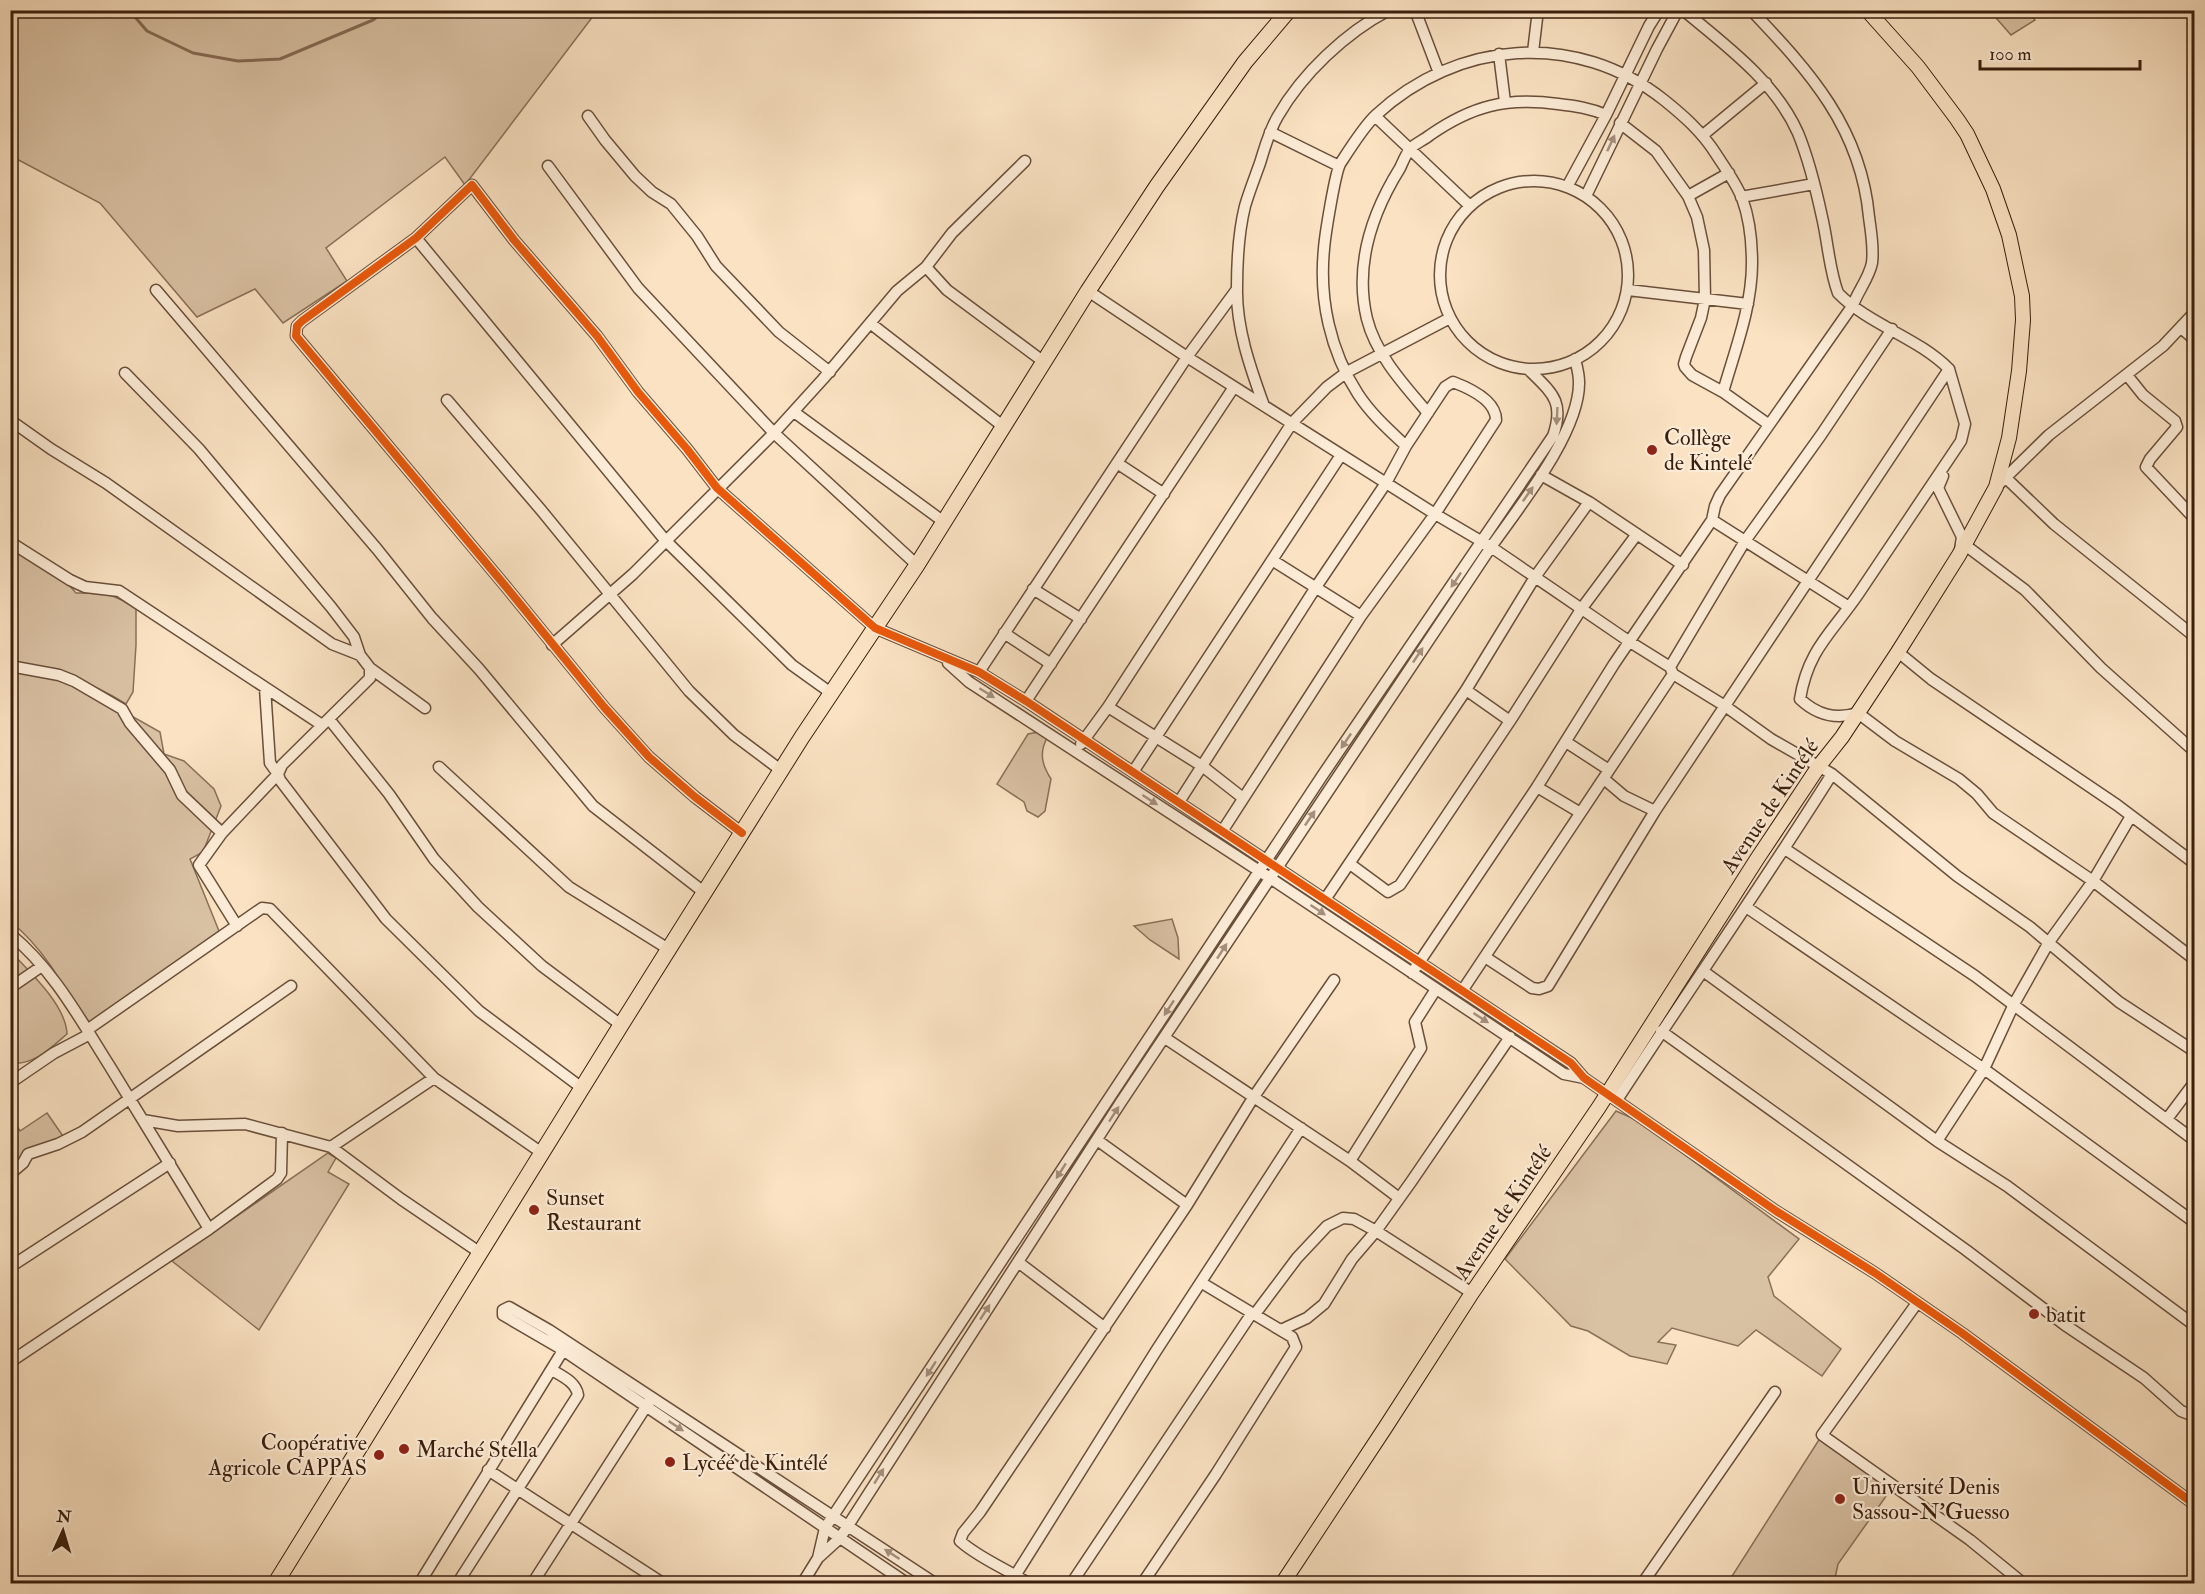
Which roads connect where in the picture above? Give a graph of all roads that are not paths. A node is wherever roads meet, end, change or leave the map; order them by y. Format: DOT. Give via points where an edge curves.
graph roads {
  1 [pos="1289,10"];
  2 [pos="1389,10"];
  3 [pos="1415,10"];
  4 [pos="1538,10"];
  5 [pos="1659,10"];
  6 [pos="1678,10"];
  7 [pos="1683,10"];
  8 [pos="1751,10"];
  9 [pos="1867,10"];
  10 [pos="1533,52"];
  11 [pos="1499,54"];
  12 [pos="1438,73"];
  13 [pos="1625,75"];
  14 [pos="1640,83"];
  15 [pos="1766,83"];
  16 [pos="1505,102"];
  17 [pos="1606,115"];
  18 [pos="588,116"];
  19 [pos="1375,116"];
  20 [pos="1620,123"];
  21 [pos="1270,132"];
  22 [pos="1703,135"];
  23 [pos="1410,149"];
  24 [pos="1025,160"];
  25 [pos="548,166"];
  26 [pos="1339,166"];
  27 [pos="1728,174"];
  28 [pos="1814,184"];
  29 [pos="1567,187"];
  30 [pos="1586,196"];
  31 [pos="1688,196"];
  32 [pos="1742,197"];
  33 [pos="1470,206"];
  34 [pos="416,238"];
  35 [pos="926,267"];
  36 [pos="1237,289"];
  37 [pos="156,290"];
  38 [pos="1628,290"];
  39 [pos="1088,291"];
  40 [pos="1705,299"];
  41 [pos="1748,303"];
  42 [pos="1853,305"];
  43 [pos="2194,313"];
  44 [pos="1450,318"];
  45 [pos="870,323"];
  46 [pos="2181,328"];
  47 [pos="1892,329"];
  48 [pos="2194,339"];
  49 [pos="1382,354"];
  50 [pos="1187,357"];
  51 [pos="1575,359"];
  52 [pos="1044,362"];
  53 [pos="1527,369"];
  54 [pos="1949,369"];
  55 [pos="830,372"];
  56 [pos="1347,372"];
  57 [pos="125,373"];
  58 [pos="2127,375"];
  59 [pos="1234,387"];
  60 [pos="1723,392"];
  61 [pos="447,400"];
  62 [pos="1263,403"];
  63 [pos="794,412"];
  64 [pos="1428,413"];
  65 [pos="10,420"];
  66 [pos="1292,423"];
  67 [pos="1768,424"];
  68 [pos="1004,427"];
  69 [pos="774,433"];
  70 [pos="1961,441"];
  71 [pos="1406,446"];
  72 [pos="1341,454"];
  73 [pos="1117,463"];
  74 [pos="1541,475"];
  75 [pos="1386,483"];
  76 [pos="2001,483"];
  77 [pos="717,488"];
  78 [pos="1164,494"];
  79 [pos="1589,502"];
  80 [pos="1435,514"];
  81 [pos="2194,518"];
  82 [pos="1712,520"];
  83 [pos="944,522"];
  84 [pos="1637,534"];
  85 [pos="665,540"];
  86 [pos="1745,541"];
  87 [pos="10,542"];
  88 [pos="1486,544"];
  89 [pos="1962,550"];
  90 [pos="1272,560"];
  91 [pos="917,564"];
  92 [pos="1683,565"];
  93 [pos="1535,577"];
  94 [pos="1808,580"];
  95 [pos="1316,587"];
  96 [pos="1033,589"];
  97 [pos="610,594"];
  98 [pos="1849,607"];
  99 [pos="1582,608"];
  100 [pos="1361,616"];
  101 [pos="1081,620"];
  102 [pos="875,627"];
  103 [pos="1004,633"];
  104 [pos="2194,636"];
  105 [pos="1630,642"];
  106 [pos="552,645"];
  107 [pos="1898,652"];
  108 [pos="360,655"];
  109 [pos="941,657"];
  110 [pos="1051,664"];
  111 [pos="10,666"];
  112 [pos="370,668"];
  113 [pos="1672,671"];
  114 [pos="979,672"];
  115 [pos="265,688"];
  116 [pos="1466,690"];
  117 [pos="831,693"];
  118 [pos="1026,701"];
  119 [pos="1725,706"];
  120 [pos="1108,707"];
  121 [pos="425,708"];
  122 [pos="1858,712"];
  123 [pos="1510,721"];
  124 [pos="325,722"];
  125 [pos="1155,737"];
  126 [pos="1085,740"];
  127 [pos="1566,742"];
  128 [pos="1076,751"];
  129 [pos="2194,751"];
  130 [pos="1202,766"];
  131 [pos="1819,766"];
  132 [pos="440,767"];
  133 [pos="782,771"];
  134 [pos="1133,772"];
  135 [pos="278,774"];
  136 [pos="1606,774"];
  137 [pos="1832,774"];
  138 [pos="1537,787"];
  139 [pos="1243,798"];
  140 [pos="1179,802"];
  141 [pos="1655,811"];
  142 [pos="1579,812"];
  143 [pos="2131,816"];
  144 [pos="1223,830"];
  145 [pos="222,833"];
  146 [pos="742,833"];
  147 [pos="1785,849"];
  148 [pos="1267,859"];
  149 [pos="2194,863"];
  150 [pos="1350,864"];
  151 [pos="1278,866"];
  152 [pos="1259,872"];
  153 [pos="1270,878"];
  154 [pos="2093,881"];
  155 [pos="705,893"];
  156 [pos="1326,898"];
  157 [pos="1746,907"];
  158 [pos="237,926"];
  159 [pos="10,934"];
  160 [pos="2049,942"];
  161 [pos="670,950"];
  162 [pos="1485,957"];
  163 [pos="2194,959"];
  164 [pos="1419,962"];
  165 [pos="42,966"];
  166 [pos="1703,970"];
  167 [pos="1412,973"];
  168 [pos="1334,980"];
  169 [pos="291,986"];
  170 [pos="10,988"];
  171 [pos="1436,989"];
  172 [pos="1462,991"];
  173 [pos="2014,1004"];
  174 [pos="621,1025"];
  175 [pos="1661,1031"];
  176 [pos="88,1032"];
  177 [pos="1510,1036"];
  178 [pos="1165,1038"];
  179 [pos="2194,1051"];
  180 [pos="1984,1069"];
  181 [pos="434,1078"];
  182 [pos="1584,1078"];
  183 [pos="10,1083"];
  184 [pos="2194,1083"];
  185 [pos="582,1088"];
  186 [pos="1612,1097"];
  187 [pos="130,1098"];
  188 [pos="1253,1098"];
  189 [pos="2167,1119"];
  190 [pos="143,1120"];
  191 [pos="1301,1128"];
  192 [pos="282,1133"];
  193 [pos="1097,1140"];
  194 [pos="2194,1140"];
  195 [pos="1936,1141"];
  196 [pos="331,1147"];
  197 [pos="542,1153"];
  198 [pos="1350,1161"];
  199 [pos="170,1163"];
  200 [pos="10,1174"];
  201 [pos="1399,1198"];
  202 [pos="1187,1205"];
  203 [pos="2194,1222"];
  204 [pos="209,1229"];
  205 [pos="1376,1231"];
  206 [pos="479,1252"];
  207 [pos="1018,1262"];
  208 [pos="10,1267"];
  209 [pos="1202,1283"];
  210 [pos="1472,1293"];
  211 [pos="1917,1303"];
  212 [pos="1253,1313"];
  213 [pos="2194,1325"];
  214 [pos="1105,1328"];
  215 [pos="1281,1330"];
  216 [pos="566,1346"];
  217 [pos="10,1362"];
  218 [pos="552,1370"];
  219 [pos="1775,1392"];
  220 [pos="649,1401"];
  221 [pos="2194,1416"];
  222 [pos="489,1470"];
  223 [pos="517,1490"];
  224 [pos="2194,1504"];
  225 [pos="833,1516"];
  226 [pos="570,1523"];
  227 [pos="848,1525"];
  228 [pos="825,1528"];
  229 [pos="840,1538"];
  230 [pos="818,1558"];
  231 [pos="1013,1579"];
  232 [pos="537,1581"];
  233 [pos="656,1582"];
  234 [pos="275,1584"];
  235 [pos="419,1584"];
  236 [pos="456,1584"];
  237 [pos="802,1584"];
  238 [pos="908,1584"];
  239 [pos="936,1584"];
  240 [pos="1029,1584"];
  241 [pos="1071,1584"];
  242 [pos="1142,1584"];
  243 [pos="1282,1584"];
  244 [pos="1642,1584"];
  245 [pos="2024,1584"];
  1 -- 39 [label="highway" via="1245,62"];
  2 -- 21 [label="street" via="1330,53 1300,84"];
  3 -- 12 [label="street"];
  4 -- 10 [label="street"];
  5 -- 13 [label="street"];
  6 -- 14 [label="street"];
  7 -- 15 [label="street"];
  8 -- 42 [label="street" via="1787,47 1823,94 1860,164 1873,251"];
  9 -- 76 [label="main road, Avenue de Kintélé" via="1918,67 1967,134 2009,235 2023,320"];
  10 -- 11 [label="street"];
  10 -- 13 [label="street" via="1573,57"];
  11 -- 12 [label="street"];
  11 -- 16 [label="street"];
  12 -- 19 [label="street"];
  13 -- 14 [label="street"];
  13 -- 17 [label="street"];
  14 -- 20 [label="street"];
  14 -- 22 [label="street"];
  15 -- 22 [label="street"];
  15 -- 28 [label="street" via="1798,132"];
  16 -- 17 [label="street" via="1541,101"];
  16 -- 23 [label="street" via="1480,108"];
  17 -- 29 [label="street"];
  18 -- 55 [label="street" via="635,176 671,204 716,266 779,332"];
  19 -- 23 [label="street"];
  19 -- 26 [label="street"];
  30 -- 20 [label="street, one-way"];
  20 -- 31 [label="street" via="1656,151"];
  21 -- 26 [label="street"];
  21 -- 36 [label="street" via="1245,207"];
  22 -- 27 [label="street"];
  23 -- 33 [label="street"];
  23 -- 49 [label="street" via="1389,183 1366,245 1362,280 1367,320"];
  24 -- 35 [label="street" via="952,233"];
  25 -- 69 [label="street" via="638,288"];
  26 -- 56 [label="street" via="1321,273 1331,336"];
  27 -- 31 [label="street"];
  27 -- 32 [label="street"];
  28 -- 32 [label="street"];
  28 -- 42 [label="street" via="1835,286"];
  29 -- 30 [label="street"];
  29 -- 33 [label="street" via="1541,181 1516,183 1491,191"];
  30 -- 38 [label="street" via="1606,214 1621,237 1628,263"];
  31 -- 40 [label="street" via="1704,250"];
  32 -- 41 [label="street" via="1752,263"];
  33 -- 44 [label="street" via="1451,230 1441,258 1440,289"];
  34 -- 77 [label="street" via="472,185"];
  34 -- 85 [label="street"];
  34 -- 106 [label="street" via="302,321 296,336"];
  35 -- 45 [label="street" via="897,291"];
  35 -- 52 [label="street" via="947,290"];
  36 -- 50 [label="street"];
  36 -- 62 [label="street" via="1244,340"];
  37 -- 155 [label="street" via="593,806"];
  38 -- 40 [label="street"];
  38 -- 51 [label="street" via="1619,316 1604,339"];
  39 -- 50 [label="street"];
  39 -- 52 [label="highway"];
  40 -- 41 [label="street"];
  40 -- 60 [label="street" via="1684,364 1692,375"];
  41 -- 60 [label="street"];
  42 -- 47 [label="street"];
  42 -- 67 [label="street"];
  43 -- 46 [label="street"];
  44 -- 49 [label="street"];
  44 -- 53 [label="street" via="1469,344 1496,361"];
  45 -- 55 [label="street"];
  45 -- 68 [label="street"];
  46 -- 48 [label="street"];
  46 -- 58 [label="street"];
  47 -- 54 [label="street" via="1930,352"];
  47 -- 86 [label="street"];
  49 -- 56 [label="street"];
  49 -- 64 [label="street"];
  50 -- 59 [label="street"];
  50 -- 73 [label="street"];
  51 -- 53 [label="street"];
  51 -- 74 [label="street" via="1577,401 1567,430"];
  52 -- 68 [label="highway"];
  53 -- 88 [label="street, one-way" via="1555,399 1558,420 1553,436"];
  54 -- 70 [label="street" via="1965,424"];
  54 -- 94 [label="street"];
  55 -- 63 [label="street"];
  56 -- 66 [label="street"];
  56 -- 71 [label="street" via="1380,422"];
  57 -- 108 [label="street" via="207,458 354,637"];
  58 -- 76 [label="street" via="2049,435"];
  58 -- 81 [label="street" via="2143,395 2175,421 2177,427 2146,467"];
  59 -- 62 [label="street"];
  59 -- 78 [label="street"];
  60 -- 67 [label="street"];
  61 -- 97 [label="street"];
  62 -- 66 [label="street"];
  63 -- 69 [label="street"];
  63 -- 83 [label="street"];
  64 -- 71 [label="street"];
  64 -- 80 [label="street" via="1445,387 1453,382 1470,389 1494,409 1497,420"];
  65 -- 108 [label="street" via="106,483 332,644"];
  66 -- 72 [label="street"];
  66 -- 120 [label="street"];
  67 -- 82 [label="street" via="1720,495"];
  68 -- 83 [label="highway"];
  69 -- 77 [label="street"];
  69 -- 91 [label="street"];
  70 -- 89 [label="street" via="1938,488 1962,537"];
  70 -- 98 [label="street"];
  71 -- 75 [label="street"];
  72 -- 75 [label="street"];
  72 -- 90 [label="street"];
  73 -- 78 [label="street"];
  73 -- 96 [label="street"];
  74 -- 79 [label="street"];
  88 -- 74 [label="street, one-way"];
  75 -- 80 [label="street"];
  75 -- 95 [label="street"];
  76 -- 89 [label="main road, Avenue de Kintélé"];
  76 -- 104 [label="street"];
  77 -- 85 [label="street"];
  77 -- 102 [label="street"];
  78 -- 101 [label="street"];
  79 -- 84 [label="street"];
  79 -- 93 [label="street"];
  80 -- 88 [label="street"];
  80 -- 100 [label="street"];
  82 -- 86 [label="street"];
  82 -- 92 [label="street"];
  83 -- 91 [label="highway"];
  84 -- 92 [label="street"];
  84 -- 99 [label="street"];
  85 -- 97 [label="street"];
  85 -- 117 [label="street" via="792,665"];
  86 -- 94 [label="street"];
  86 -- 113 [label="street"];
  87 -- 115 [label="street" via="85,587 119,591"];
  88 -- 93 [label="street"];
  88 -- 148 [label="street, one-way"];
  151 -- 88 [label="street, one-way"];
  89 -- 107 [label="main road, Avenue de Kintélé"];
  89 -- 129 [label="street" via="2025,590 2101,668"];
  90 -- 95 [label="street"];
  90 -- 125 [label="street"];
  91 -- 102 [label="highway"];
  92 -- 105 [label="street"];
  93 -- 99 [label="street"];
  93 -- 116 [label="street"];
  94 -- 98 [label="street"];
  94 -- 119 [label="street"];
  95 -- 100 [label="street"];
  95 -- 130 [label="street"];
  96 -- 101 [label="street"];
  96 -- 103 [label="street"];
  97 -- 106 [label="street"];
  97 -- 133 [label="street" via="689,691 734,735"];
  98 -- 122 [label="street" via="1817,647 1808,664 1800,699 1810,709 1824,714 1843,718"];
  99 -- 105 [label="street"];
  99 -- 123 [label="street"];
  100 -- 139 [label="street"];
  101 -- 110 [label="street"];
  102 -- 109 [label="street"];
  102 -- 117 [label="highway"];
  103 -- 110 [label="street"];
  103 -- 114 [label="street"];
  105 -- 113 [label="street"];
  105 -- 127 [label="street"];
  106 -- 146 [label="street" via="649,757"];
  107 -- 122 [label="main road, Avenue de Kintélé"];
  107 -- 143 [label="street" via="1931,679"];
  108 -- 112 [label="street"];
  109 -- 114 [label="street"];
  109 -- 128 [label="street, one-way" via="969,682"];
  110 -- 118 [label="street"];
  111 -- 145 [label="street" via="59,675 122,709 170,770 182,795"];
  112 -- 121 [label="street"];
  112 -- 124 [label="street" via="370,678"];
  113 -- 119 [label="street"];
  113 -- 136 [label="street"];
  114 -- 118 [label="street"];
  115 -- 124 [label="street"];
  115 -- 135 [label="street" via="270,762"];
  116 -- 123 [label="street"];
  116 -- 150 [label="street"];
  117 -- 133 [label="highway"];
  118 -- 126 [label="street"];
  119 -- 131 [label="street" via="1771,739"];
  119 -- 141 [label="street"];
  120 -- 125 [label="street"];
  120 -- 126 [label="street"];
  122 -- 131 [label="main road, Avenue de Kintélé"];
  122 -- 154 [label="street" via="1895,741 1959,779 1993,813"];
  123 -- 150 [label="street" via="1400,885 1388,892"];
  124 -- 135 [label="street" via="282,765"];
  124 -- 174 [label="street" via="389,794 434,859 478,907 542,966"];
  125 -- 130 [label="street"];
  125 -- 134 [label="street"];
  126 -- 128 [label="street"];
  126 -- 134 [label="street"];
  127 -- 136 [label="street"];
  127 -- 138 [label="street"];
  128 -- 152 [label="street, one-way"];
  130 -- 139 [label="street"];
  130 -- 140 [label="street"];
  131 -- 137 [label="street"];
  131 -- 186 [label="main road, Avenue de Kintélé" via="1757,858"];
  132 -- 161 [label="street" via="568,887"];
  133 -- 146 [label="highway"];
  134 -- 140 [label="street"];
  135 -- 145 [label="street"];
  135 -- 185 [label="street" via="386,919 479,1011"];
  136 -- 141 [label="street" via="1624,796"];
  136 -- 142 [label="street"];
  137 -- 147 [label="street"];
  137 -- 160 [label="street" via="1957,876"];
  138 -- 142 [label="street"];
  138 -- 164 [label="street"];
  139 -- 144 [label="street"];
  140 -- 144 [label="street"];
  141 -- 162 [label="street" via="1548,986 1532,988"];
  142 -- 162 [label="street"];
  143 -- 149 [label="street"];
  143 -- 154 [label="street"];
  144 -- 148 [label="street"];
  145 -- 158 [label="street" via="199,865"];
  146 -- 155 [label="highway"];
  147 -- 157 [label="street"];
  147 -- 173 [label="street"];
  148 -- 151 [label="street"];
  148 -- 152 [label="street"];
  150 -- 156 [label="street"];
  151 -- 153 [label="street"];
  151 -- 156 [label="street"];
  152 -- 153 [label="street"];
  152 -- 225 [label="street, one-way"];
  153 -- 167 [label="street, one-way"];
  178 -- 153 [label="street, one-way"];
  154 -- 160 [label="street"];
  154 -- 163 [label="street"];
  155 -- 161 [label="highway"];
  156 -- 164 [label="street"];
  157 -- 166 [label="street"];
  157 -- 180 [label="street"];
  158 -- 176 [label="street"];
  158 -- 181 [label="street" via="262,908 270,909"];
  159 -- 165 [label="street"];
  160 -- 173 [label="street"];
  160 -- 179 [label="street" via="2120,1002"];
  161 -- 174 [label="highway"];
  162 -- 172 [label="street"];
  164 -- 167 [label="street"];
  164 -- 172 [label="street"];
  165 -- 170 [label="street"];
  165 -- 176 [label="street"];
  166 -- 175 [label="street"];
  166 -- 195 [label="street"];
  167 -- 171 [label="street"];
  168 -- 188 [label="street"];
  169 -- 187 [label="street"];
  171 -- 177 [label="street, one-way"];
  171 -- 198 [label="street" via="1415,1022 1421,1048"];
  172 -- 182 [label="street" via="1571,1063"];
  173 -- 180 [label="street"];
  173 -- 189 [label="street"];
  174 -- 185 [label="highway"];
  175 -- 186 [label="street"];
  175 -- 221 [label="street" via="2065,1325 2144,1378 2181,1411"];
  176 -- 183 [label="street"];
  176 -- 187 [label="street"];
  177 -- 182 [label="street" via="1564,1074"];
  177 -- 201 [label="street"];
  178 -- 188 [label="street"];
  193 -- 178 [label="street, one-way"];
  180 -- 195 [label="street"];
  180 -- 203 [label="street"];
  181 -- 196 [label="street"];
  181 -- 197 [label="street"];
  182 -- 186 [label="street"];
  184 -- 189 [label="street"];
  185 -- 197 [label="highway"];
  186 -- 210 [label="main road, Avenue de Kintélé"];
  186 -- 211 [label="street"];
  187 -- 190 [label="street"];
  187 -- 200 [label="street" via="82,1132 28,1154"];
  188 -- 191 [label="street"];
  188 -- 202 [label="street"];
  189 -- 194 [label="street"];
  190 -- 192 [label="street" via="178,1126 245,1124"];
  190 -- 199 [label="street"];
  191 -- 198 [label="street"];
  191 -- 209 [label="street"];
  192 -- 196 [label="street"];
  192 -- 204 [label="street" via="281,1173 277,1179"];
  193 -- 202 [label="street"];
  193 -- 207 [label="street"];
  195 -- 213 [label="street" via="2007,1186"];
  196 -- 206 [label="street"];
  197 -- 206 [label="highway"];
  198 -- 201 [label="street"];
  199 -- 204 [label="street"];
  199 -- 208 [label="street"];
  201 -- 205 [label="street"];
  202 -- 214 [label="street"];
  204 -- 217 [label="street"];
  205 -- 210 [label="street"];
  205 -- 212 [label="street" via="1354,1219 1342,1218 1327,1226"];
  205 -- 215 [label="street" via="1352,1259 1324,1304 1307,1318"];
  206 -- 234 [label="highway"];
  207 -- 214 [label="street"];
  227 -- 207 [label="street, one-way"];
  209 -- 212 [label="street"];
  209 -- 231 [label="street"];
  210 -- 243 [label="main road, Avenue de Kintélé"];
  211 -- 224 [label="street"];
  211 -- 245 [label="street" via="1822,1435 1961,1533"];
  212 -- 215 [label="street"];
  212 -- 241 [label="street"];
  214 -- 231 [label="street" via="961,1538 971,1552"];
  215 -- 242 [label="street" via="1292,1337 1296,1347 1292,1356"];
  216 -- 216 [label="street" via="509,1307 503,1310 503,1315"];
  216 -- 218 [label="street"];
  216 -- 220 [label="street"];
  218 -- 222 [label="street"];
  218 -- 223 [label="street" via="573,1384 578,1395"];
  219 -- 244 [label="street"];
  220 -- 225 [label="street"];
  220 -- 226 [label="street"];
  220 -- 228 [label="street, one-way"];
  222 -- 223 [label="street"];
  222 -- 235 [label="street"];
  223 -- 226 [label="street"];
  223 -- 236 [label="street"];
  225 -- 227 [label="street"];
  225 -- 228 [label="street"];
  226 -- 232 [label="street"];
  226 -- 233 [label="street"];
  227 -- 229 [label="street"];
  239 -- 227 [label="street, one-way"];
  228 -- 229 [label="street"];
  228 -- 230 [label="street"];
  229 -- 230 [label="street"];
  229 -- 238 [label="street"];
  230 -- 237 [label="street"];
  231 -- 240 [label="street"];
}
